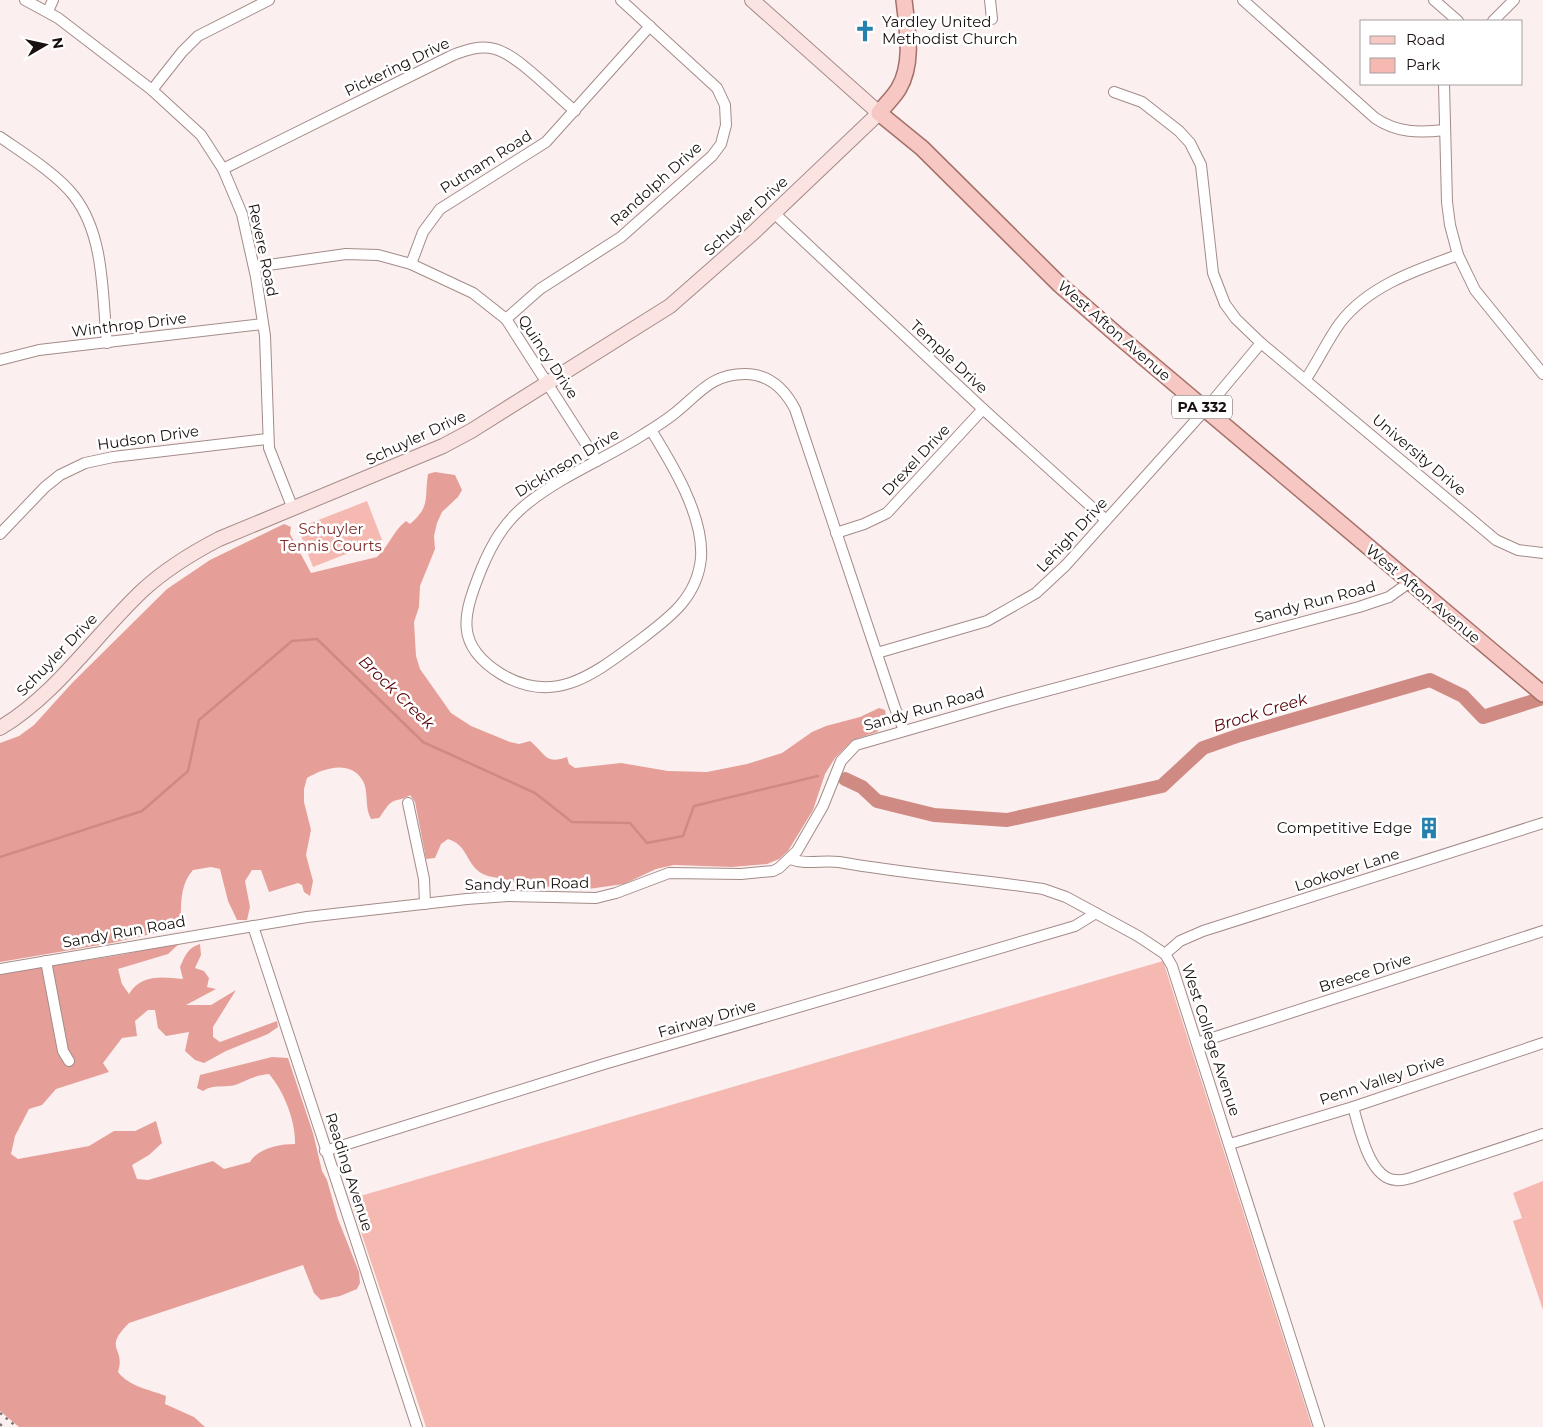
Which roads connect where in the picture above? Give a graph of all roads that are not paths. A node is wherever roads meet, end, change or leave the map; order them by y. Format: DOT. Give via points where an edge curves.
graph roads {
  1 [pos="25,0"];
  2 [pos="54,0"];
  3 [pos="269,0"];
  4 [pos="621,0"];
  5 [pos="752,0"];
  6 [pos="904,0"];
  7 [pos="990,0"];
  8 [pos="1243,0"];
  9 [pos="1434,0"];
  10 [pos="1514,0"];
  11 [pos="48,11"];
  12 [pos="992,19"];
  13 [pos="1457,20"];
  14 [pos="1494,20"];
  15 [pos="650,26"];
  16 [pos="1444,85"];
  17 [pos="152,90"];
  18 [pos="1114,92"];
  19 [pos="575,111"];
  20 [pos="879,112"];
  21 [pos="1445,130"];
  22 [pos="0,137"];
  23 [pos="223,169"];
  24 [pos="774,213"];
  25 [pos="1458,255"];
  26 [pos="411,264"];
  27 [pos="254,267"];
  28 [pos="506,319"];
  29 [pos="263,324"];
  30 [pos="107,343"];
  31 [pos="1260,343"];
  32 [pos="0,360"];
  33 [pos="1543,374"];
  34 [pos="1306,379"];
  35 [pos="548,384"];
  36 [pos="983,409"];
  37 [pos="1206,410"];
  38 [pos="651,430"];
  39 [pos="267,438"];
  40 [pos="597,461"];
  41 [pos="293,509"];
  42 [pos="1106,520"];
  43 [pos="836,532"];
  44 [pos="0,534"];
  45 [pos="1543,553"];
  46 [pos="1410,582"];
  47 [pos="877,653"];
  48 [pos="1540,692"];
  49 [pos="0,728"];
  50 [pos="904,730"];
  51 [pos="408,803"];
  52 [pos="1543,823"];
  53 [pos="790,859"];
  54 [pos="425,904"];
  55 [pos="1096,913"];
  56 [pos="253,926"];
  57 [pos="1543,931"];
  58 [pos="1165,954"];
  59 [pos="46,961"];
  60 [pos="0,969"];
  61 [pos="1197,1043"];
  62 [pos="1543,1043"];
  63 [pos="69,1061"];
  64 [pos="1353,1107"];
  65 [pos="1543,1134"];
  66 [pos="1230,1144"];
  67 [pos="326,1151"];
  68 [pos="417,1427"];
  69 [pos="1319,1427"];
  1 -- 11 [label="street, Revere Road"];
  2 -- 11 [label="street"];
  3 -- 17 [label="street" via="198,36"];
  4 -- 15 [label="street, Randolph Drive"];
  5 -- 20 [label="street"];
  6 -- 20 [label="main road" via="906,67 898,90"];
  7 -- 12 [label="street"];
  8 -- 21 [label="street" via="1375,118 1394,129 1419,132"];
  9 -- 13 [label="street"];
  10 -- 14 [label="street"];
  11 -- 17 [label="street, Revere Road"];
  15 -- 19 [label="street, Putnam Road"];
  15 -- 28 [label="street, Randolph Drive" via="717,88 727,115 721,144 640,222 540,289"];
  16 -- 21 [label="street"];
  17 -- 23 [label="street, Revere Road" via="201,135"];
  18 -- 31 [label="street, University Drive" via="1142,102 1190,143 1201,164 1213,272 1225,304"];
  19 -- 23 [label="street, Pickering Drive" via="511,56 494,49 475,48 453,55"];
  19 -- 26 [label="street, Putnam Road" via="557,132 531,153 444,206 423,232"];
  20 -- 24 [label="street, Schuyler Drive"];
  20 -- 37 [label="main road, West Afton Avenue / PA 332" via="922,148 1060,284"];
  21 -- 25 [label="street" via="1448,210"];
  22 -- 30 [label="street" via="71,192 86,215 95,239"];
  23 -- 27 [label="street, Revere Road" via="242,214"];
  24 -- 35 [label="street, Schuyler Drive" via="670,306"];
  24 -- 36 [label="street, Temple Drive"];
  25 -- 33 [label="street" via="1475,290"];
  25 -- 34 [label="street" via="1395,280 1362,301 1340,324"];
  26 -- 27 [label="street, Quincy Drive" via="378,256 346,254"];
  26 -- 28 [label="street, Quincy Drive" via="473,293"];
  27 -- 29 [label="street, Revere Road"];
  28 -- 35 [label="street, Quincy Drive"];
  29 -- 30 [label="street, Winthrop Drive"];
  29 -- 39 [label="street, Revere Road"];
  30 -- 32 [label="street, Winthrop Drive" via="39,350"];
  31 -- 34 [label="street, University Drive"];
  31 -- 37 [label="street, Lehigh Drive"];
  34 -- 45 [label="street, University Drive" via="1496,540 1518,550"];
  35 -- 40 [label="street, Quincy Drive"];
  35 -- 41 [label="street, Schuyler Drive" via="443,446"];
  36 -- 42 [label="street, Temple Drive"];
  36 -- 43 [label="street, Drexel Drive" via="887,513"];
  37 -- 42 [label="street, Lehigh Drive"];
  37 -- 46 [label="main road, West Afton Avenue / PA 332"];
  38 -- 40 [label="street, Dickinson Drive"];
  38 -- 40 [label="street, Dickinson Drive" via="681,480 698,532 701,555 692,590 685,602 665,621 587,678 544,686 517,681 484,662 470,644 465,620 470,597 491,547 512,518 543,492"];
  38 -- 43 [label="street, Dickinson Drive" via="712,381 746,374 766,378 783,391 795,410"];
  39 -- 41 [label="street, Revere Road" via="271,457"];
  39 -- 44 [label="street, Hudson Drive" via="86,463 60,475 45,487"];
  41 -- 49 [label="street, Schuyler Drive" via="219,539 173,566 132,602 34,703"];
  42 -- 47 [label="street, Lehigh Drive" via="1050,581 1010,610 971,627"];
  43 -- 47 [label="street, Dickinson Drive"];
  46 -- 48 [label="main road, West Afton Avenue / PA 332"];
  46 -- 50 [label="street, Sandy Run Road" via="1389,597 1359,607"];
  47 -- 50 [label="street, Dickinson Drive"];
  50 -- 53 [label="street, Sandy Run Road" via="861,743 847,752 823,806"];
  51 -- 54 [label="street" via="424,879"];
  52 -- 58 [label="street, Lookover Lane" via="1203,931 1180,941"];
  53 -- 54 [label="street, Sandy Run Road" via="779,868 754,874 669,873 596,898 508,896"];
  53 -- 55 [label="street, West College Avenue" via="807,863 837,862 1043,889"];
  54 -- 56 [label="street, Sandy Run Road"];
  55 -- 58 [label="street, West College Avenue"];
  55 -- 67 [label="street, Fairway Drive" via="1075,926 604,1064"];
  56 -- 59 [label="street, Sandy Run Road"];
  56 -- 67 [label="street, Reading Avenue"];
  57 -- 61 [label="street, Breece Drive"];
  58 -- 61 [label="street, West College Avenue" via="1172,966"];
  59 -- 60 [label="street, Sandy Run Road"];
  59 -- 63 [label="street" via="63,1051"];
  61 -- 66 [label="street, West College Avenue"];
  62 -- 64 [label="street, Penn Valley Drive"];
  64 -- 65 [label="street" via="1374,1166 1382,1176 1395,1180 1412,1178"];
  64 -- 66 [label="street, Penn Valley Drive"];
  66 -- 69 [label="street, West College Avenue"];
  67 -- 68 [label="street, Reading Avenue"];
}
